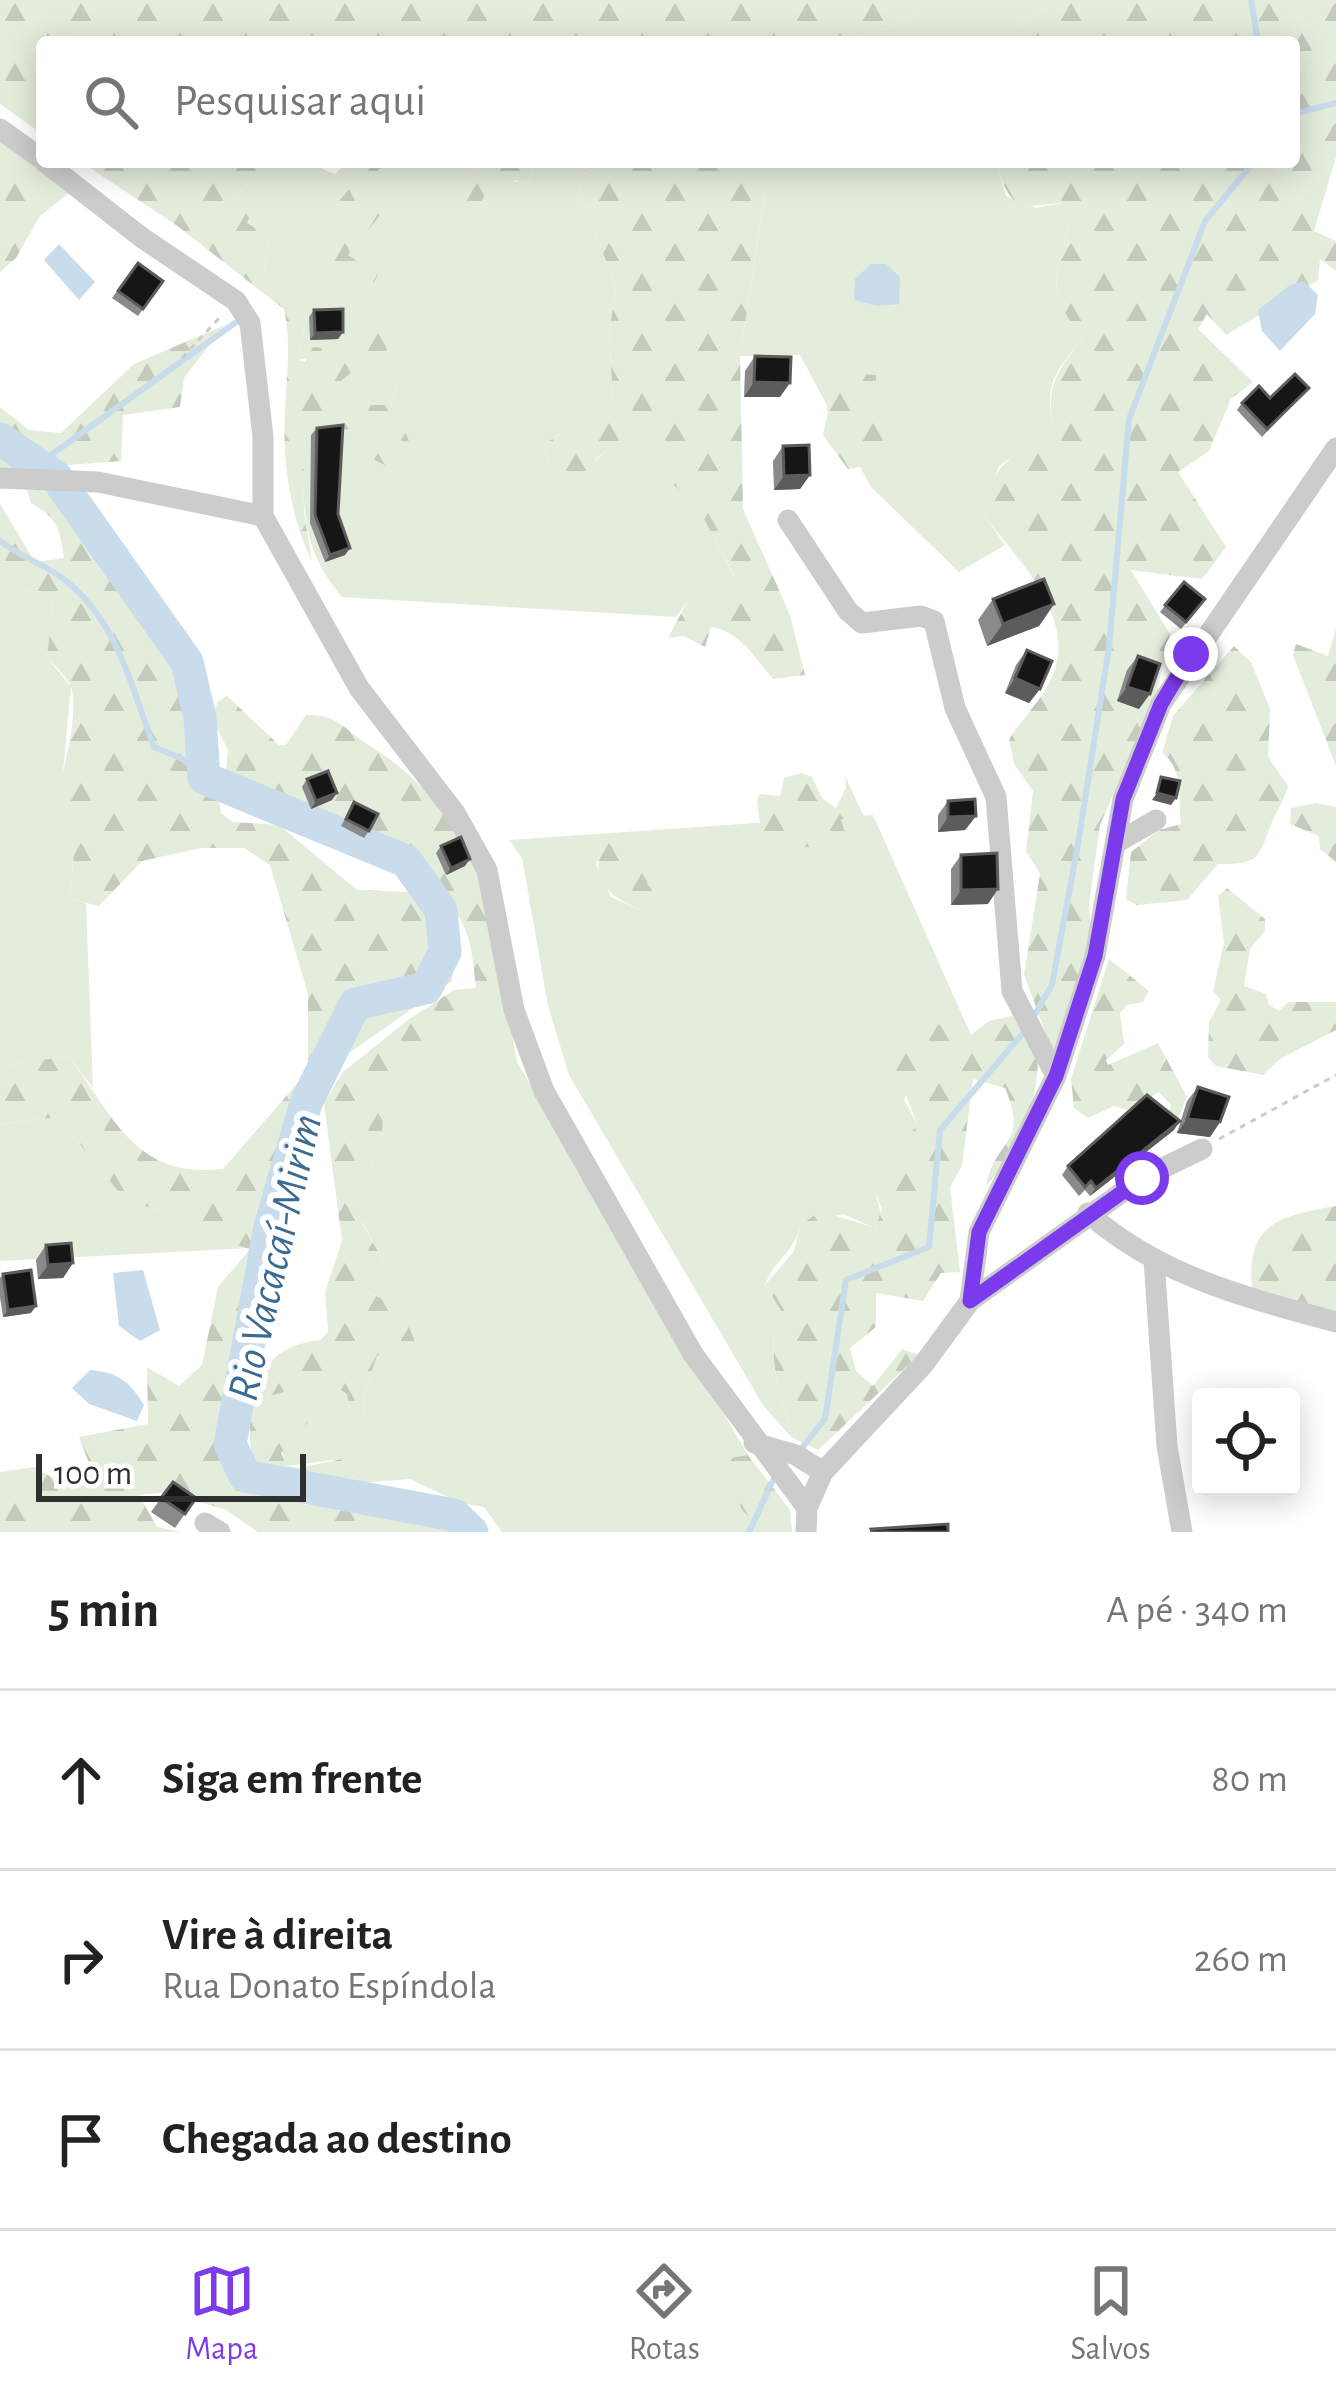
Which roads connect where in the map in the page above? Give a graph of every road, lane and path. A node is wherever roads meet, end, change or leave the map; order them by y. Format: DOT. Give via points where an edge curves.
graph roads {
  1 [pos="0,129"];
  2 [pos="36,155"];
  3 [pos="53,168"];
  4 [pos="236,301"];
  5 [pos="182,358"];
  6 [pos="1336,448"];
  7 [pos="0,478"];
  8 [pos="262,516"];
  9 [pos="788,520"];
  10 [pos="1156,820"];
  11 [pos="1116,843"];
  12 [pos="1336,1075"];
  13 [pos="1056,1076"];
  14 [pos="1202,1149"];
  15 [pos="1088,1213"];
  16 [pos="1154,1260"];
  17 [pos="970,1301"];
  18 [pos="1336,1322"];
  19 [pos="761,1452"];
  20 [pos="823,1472"];
  21 [pos="807,1508"];
  22 [pos="806,1532"];
  23 [pos="1182,1532"];
  1 -- 2 [label="street"];
  3 -- 4 [label="street"];
  4 -- 5 [label="path"];
  4 -- 8 [label="street" via="257,356"];
  6 -- 11 [label="street" via="1161,704 1123,799"];
  7 -- 8 [label="street" via="98,482"];
  8 -- 19 [label="street" via="359,688 487,870 514,1010 544,1091 693,1354"];
  9 -- 13 [label="street" via="862,623 934,621 955,708 997,797 1012,991"];
  10 -- 11 [label="street"];
  11 -- 13 [label="street" via="1095,956"];
  12 -- 14 [label="path"];
  13 -- 17 [label="street" via="979,1232"];
  14 -- 15 [label="street"];
  15 -- 16 [label="street"];
  15 -- 17 [label="street"];
  16 -- 18 [label="street" via="1225,1292"];
  16 -- 23 [label="street" via="1167,1446"];
  17 -- 20 [label="street"];
  19 -- 20 [label="street" via="796,1455"];
  19 -- 21 [label="street"];
  20 -- 21 [label="street"];
  21 -- 22 [label="street"];
}
